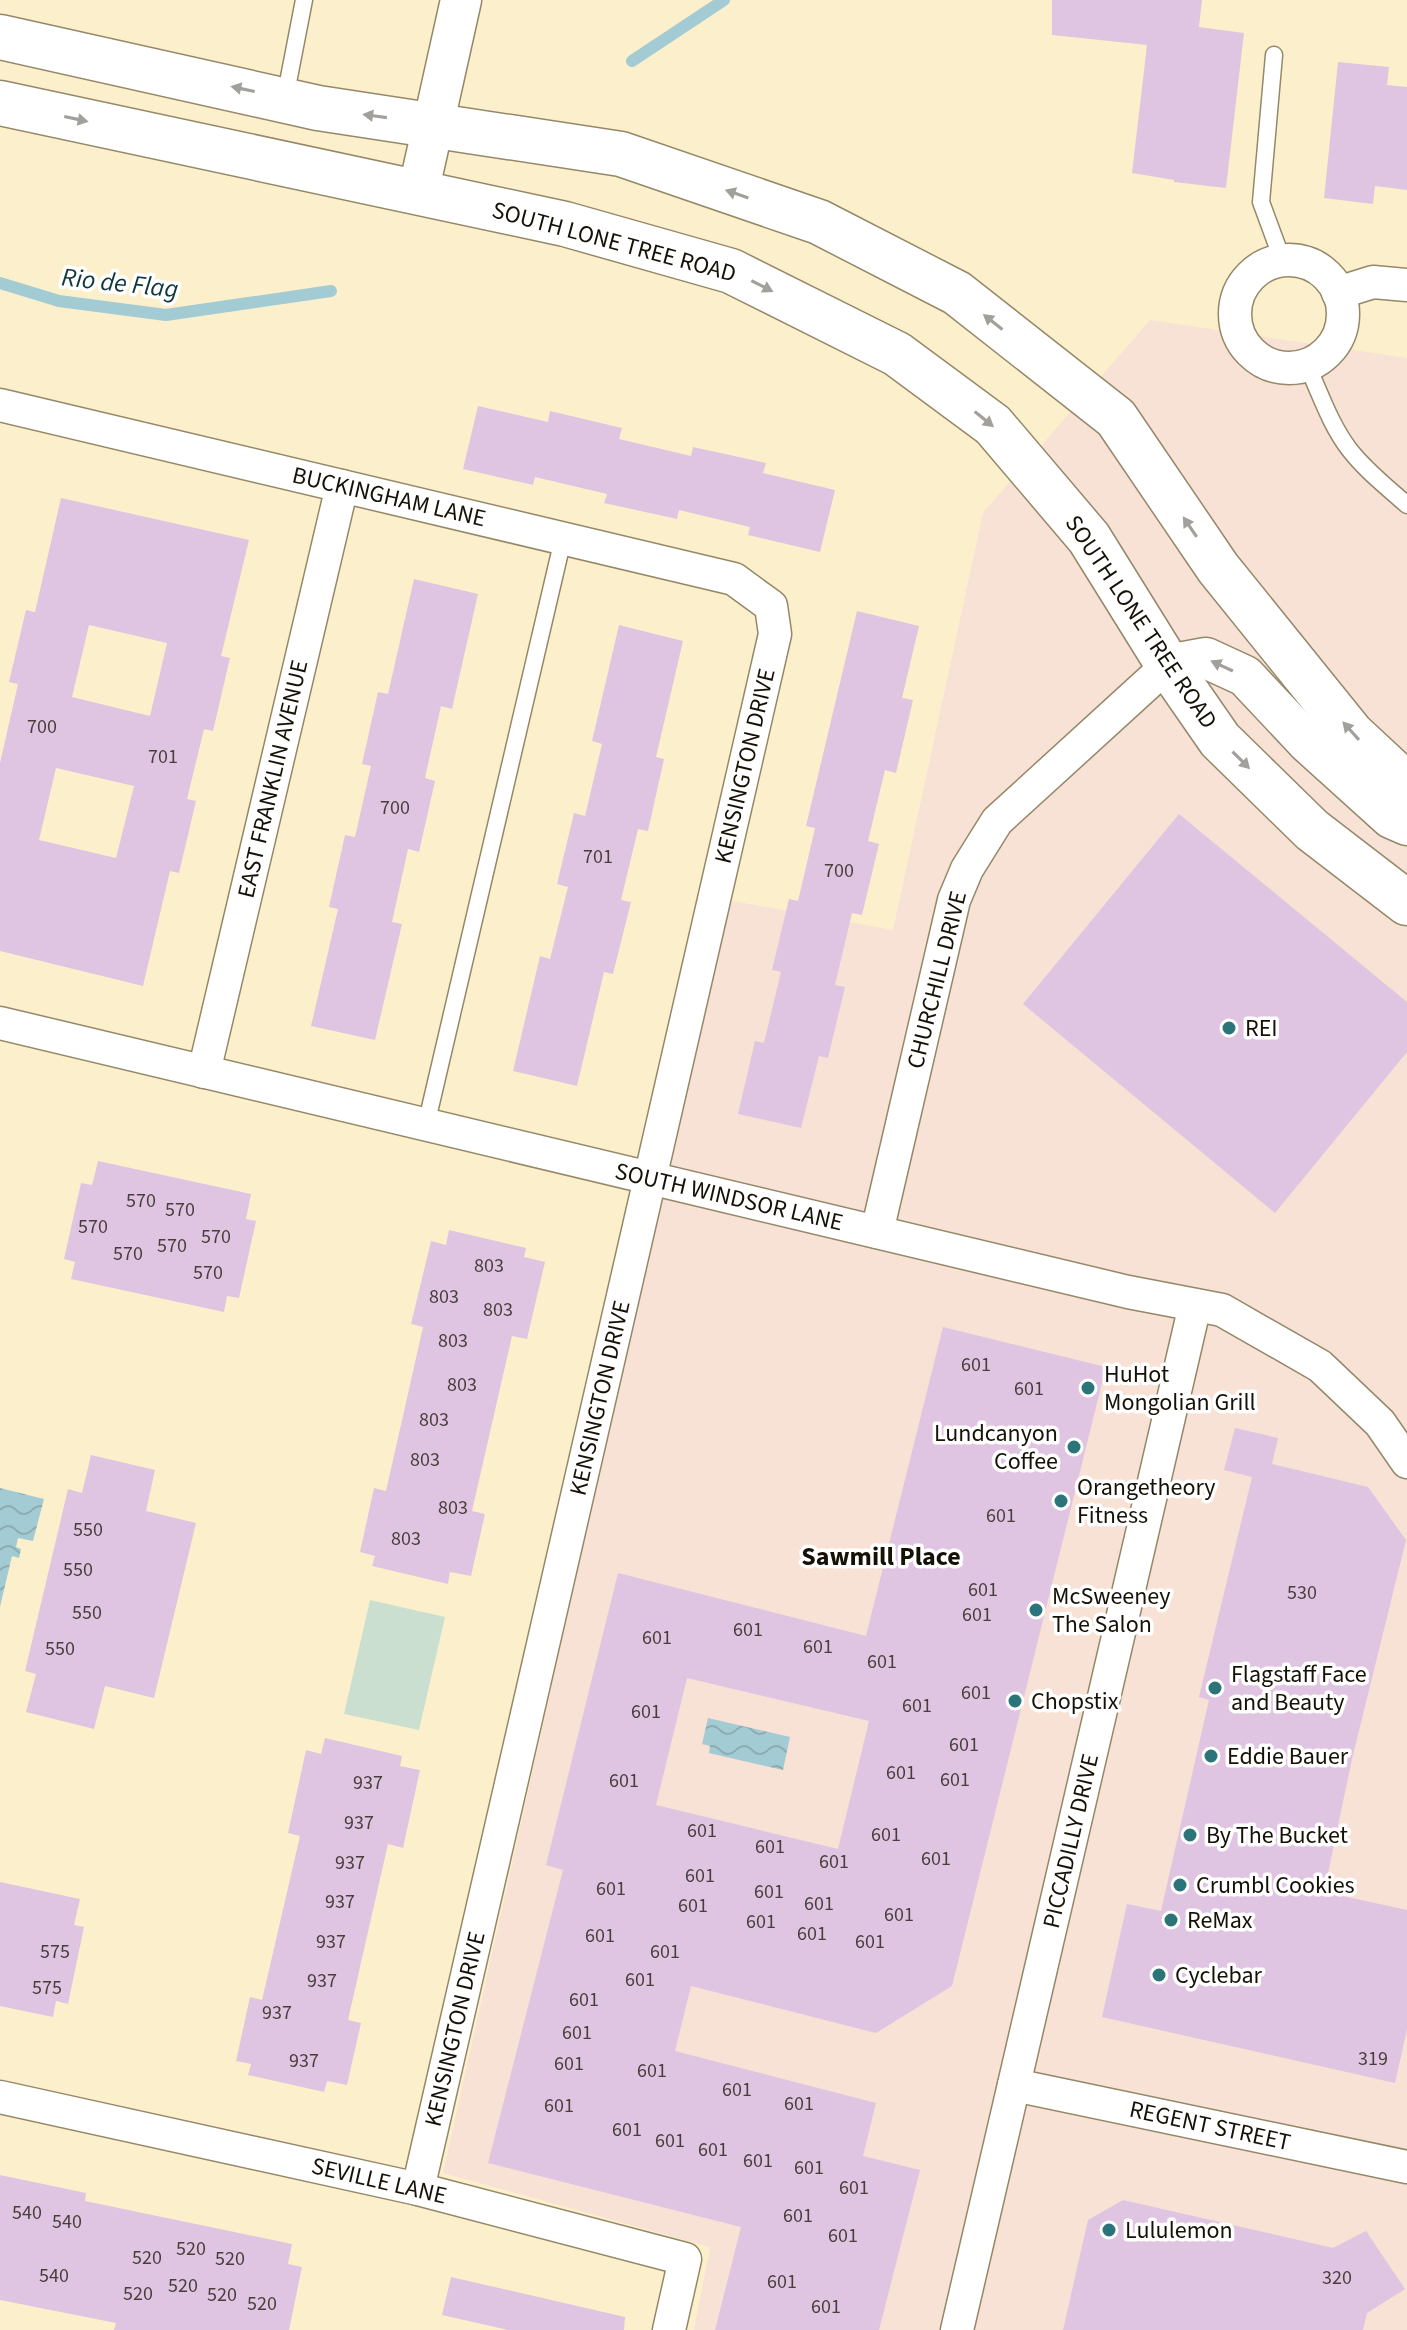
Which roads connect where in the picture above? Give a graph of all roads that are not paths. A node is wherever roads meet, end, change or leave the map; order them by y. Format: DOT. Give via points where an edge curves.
graph roads {
  1 [pos="304,0"];
  2 [pos="461,0"];
  3 [pos="0,37"];
  4 [pos="1274,55"];
  5 [pos="285,98"];
  6 [pos="0,103"];
  7 [pos="434,124"];
  8 [pos="418,193"];
  9 [pos="1282,259"];
  10 [pos="1407,285"];
  11 [pos="1338,293"];
  12 [pos="1307,365"];
  13 [pos="0,405"];
  14 [pos="342,486"];
  15 [pos="1407,505"];
  16 [pos="563,539"];
  17 [pos="771,606"];
  18 [pos="1168,665"];
  19 [pos="1407,785"];
  20 [pos="1407,825"];
  21 [pos="1407,903"];
  22 [pos="0,1023"];
  23 [pos="204,1072"];
  24 [pos="426,1125"];
  25 [pos="650,1178"];
  26 [pos="877,1232"];
  27 [pos="1195,1305"];
  28 [pos="1407,1462"];
  29 [pos="1014,2085"];
  30 [pos="0,2097"];
  31 [pos="1407,2167"];
  32 [pos="418,2189"];
  33 [pos="669,2330"];
  34 [pos="957,2330"];
  1 -- 5 [label="lane"];
  2 -- 7 [label="street"];
  5 -- 3 [label="main road, one-way"];
  4 -- 9 [label="lane" via="1261,202"];
  7 -- 5 [label="main road, one-way" via="318,108"];
  6 -- 8 [label="main road, SOUTH LONE TREE ROAD, one-way"];
  7 -- 8 [label="street"];
  19 -- 7 [label="main road, one-way" via="1352,734 1218,568 1116,418 957,293 819,222 621,154"];
  8 -- 18 [label="main road, SOUTH LONE TREE ROAD, one-way" via="565,224 731,271 897,354 993,425 1089,538"];
  9 -- 11 [label="street" via="1316,267"];
  9 -- 12 [label="street" via="1250,275 1239,290 1236,326 1243,343 1271,365"];
  10 -- 11 [label="street" via="1373,282"];
  11 -- 12 [label="street" via="1341,327 1334,343"];
  12 -- 15 [label="lane" via="1348,448"];
  13 -- 14 [label="street, BUCKINGHAM LANE"];
  14 -- 16 [label="street, BUCKINGHAM LANE"];
  14 -- 23 [label="street, EAST FRANKLIN AVENUE"];
  16 -- 17 [label="street, BUCKINGHAM LANE" via="734,579"];
  16 -- 24 [label="lane"];
  17 -- 25 [label="street, KENSINGTON DRIVE" via="775,634"];
  20 -- 18 [label="street, one-way" via="1391,818 1308,743 1245,676 1206,658"];
  18 -- 21 [label="main road, SOUTH LONE TREE ROAD, one-way" via="1220,740 1312,830"];
  18 -- 26 [label="street, CHURCHILL DRIVE" via="997,821 967,869 954,900"];
  22 -- 23 [label="street, SOUTH WINDSOR LANE"];
  23 -- 24 [label="street, SOUTH WINDSOR LANE"];
  24 -- 25 [label="street, SOUTH WINDSOR LANE"];
  25 -- 26 [label="street, SOUTH WINDSOR LANE"];
  25 -- 32 [label="street, KENSINGTON DRIVE"];
  26 -- 27 [label="street, SOUTH WINDSOR LANE"];
  27 -- 28 [label="street, SOUTH WINDSOR LANE" via="1222,1310 1320,1366 1380,1423"];
  27 -- 29 [label="street, PICCADILLY DRIVE"];
  29 -- 31 [label="street, REGENT STREET"];
  29 -- 34 [label="street, PICCADILLY DRIVE"];
  30 -- 32 [label="street, SEVILLE LANE"];
  32 -- 33 [label="street, SEVILLE LANE" via="685,2259"];
}
